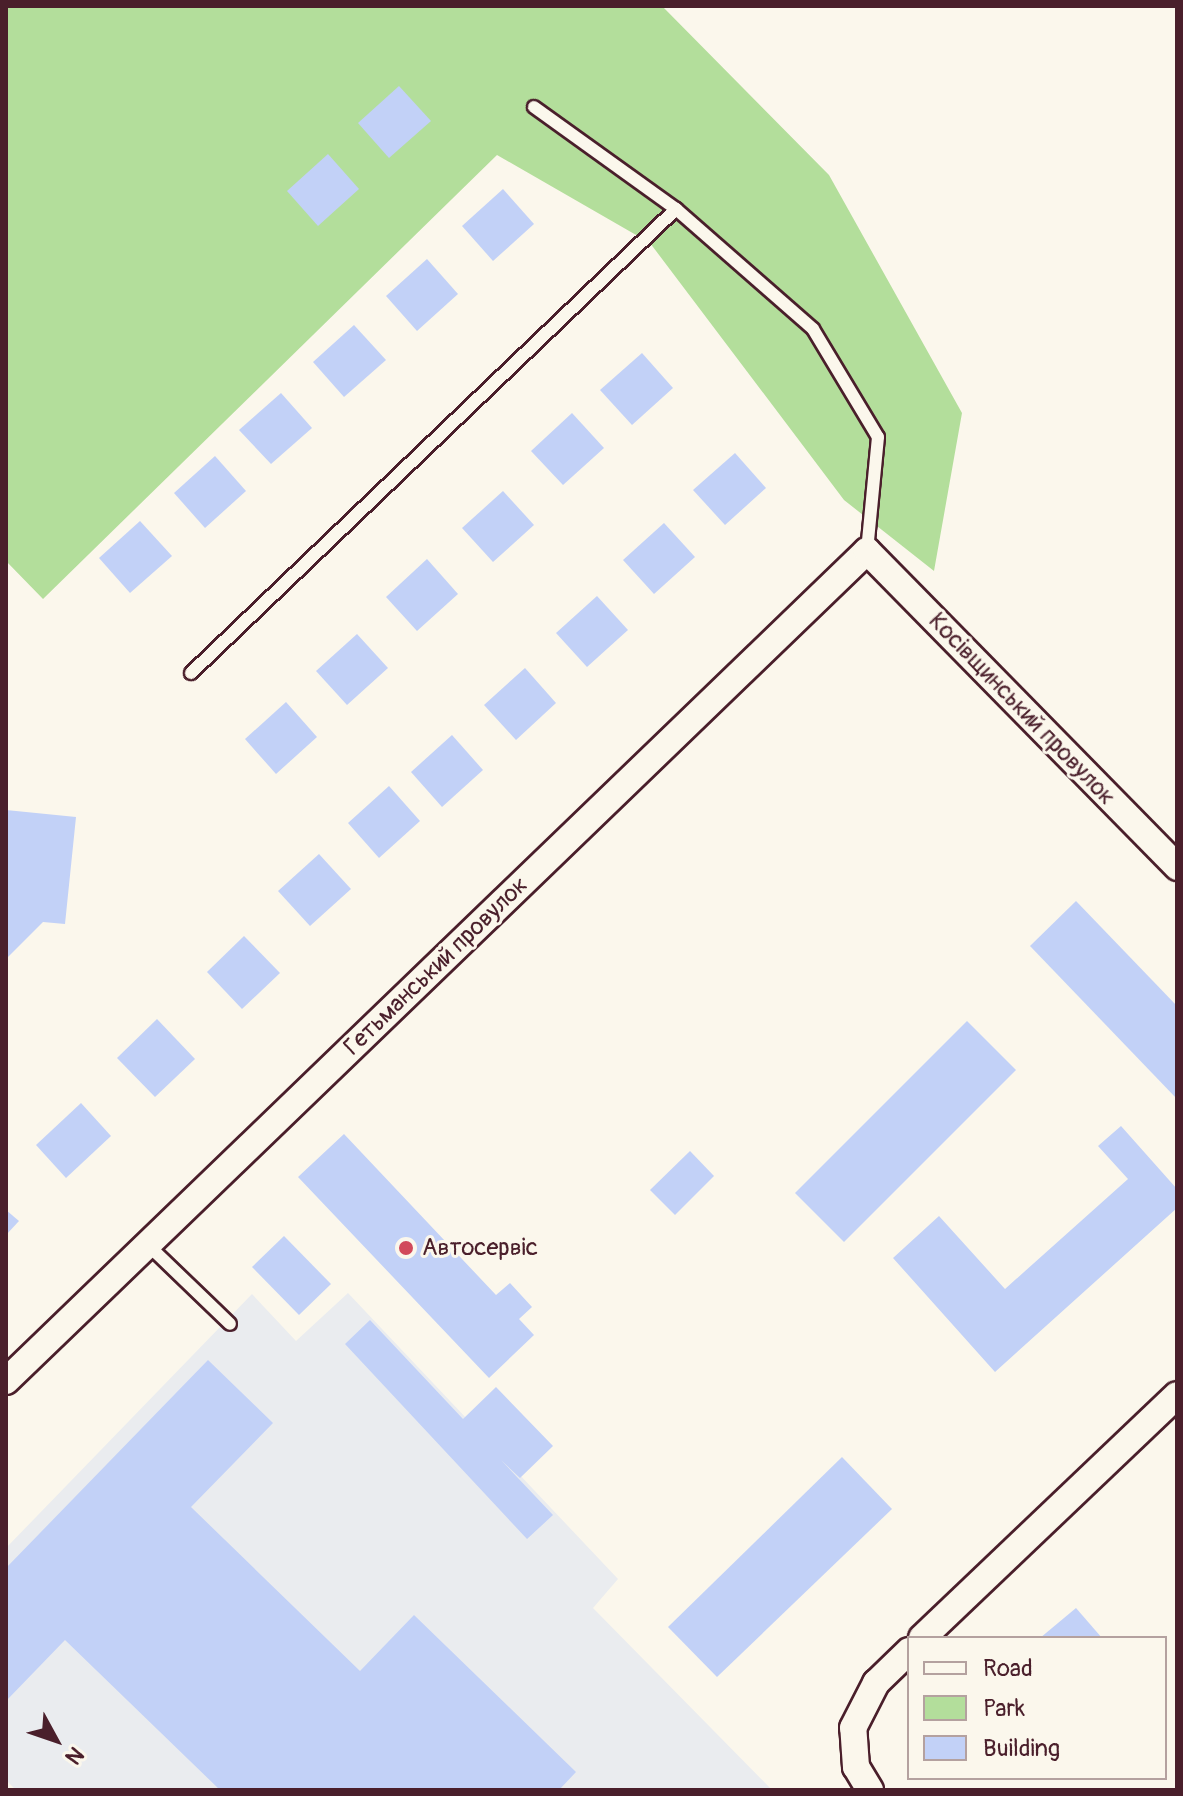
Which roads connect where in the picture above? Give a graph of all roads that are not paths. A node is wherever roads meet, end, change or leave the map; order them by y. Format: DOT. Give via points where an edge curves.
graph roads {
  1 [pos="534,107"];
  2 [pos="676,209"];
  3 [pos="867,551"];
  4 [pos="191,673"];
  5 [pos="1177,867"];
  6 [pos="147,1244"];
  7 [pos="230,1324"];
  8 [pos="6,1381"];
  9 [pos="1177,1395"];
  10 [pos="924,1636"];
  11 [pos="907,1653"];
  12 [pos="870,1790"];
  1 -- 2 [label="lane"];
  2 -- 3 [label="lane" via="813,329 878,437"];
  2 -- 4 [label="lane"];
  3 -- 5 [label="street, Косівщинський провулок"];
  3 -- 6 [label="street, Гетьманський провулок"];
  6 -- 7 [label="lane"];
  6 -- 8 [label="street, Гетьманський провулок"];
  9 -- 10 [label="street"];
  11 -- 12 [label="street" via="876,1683 853,1728 856,1767"];
}
